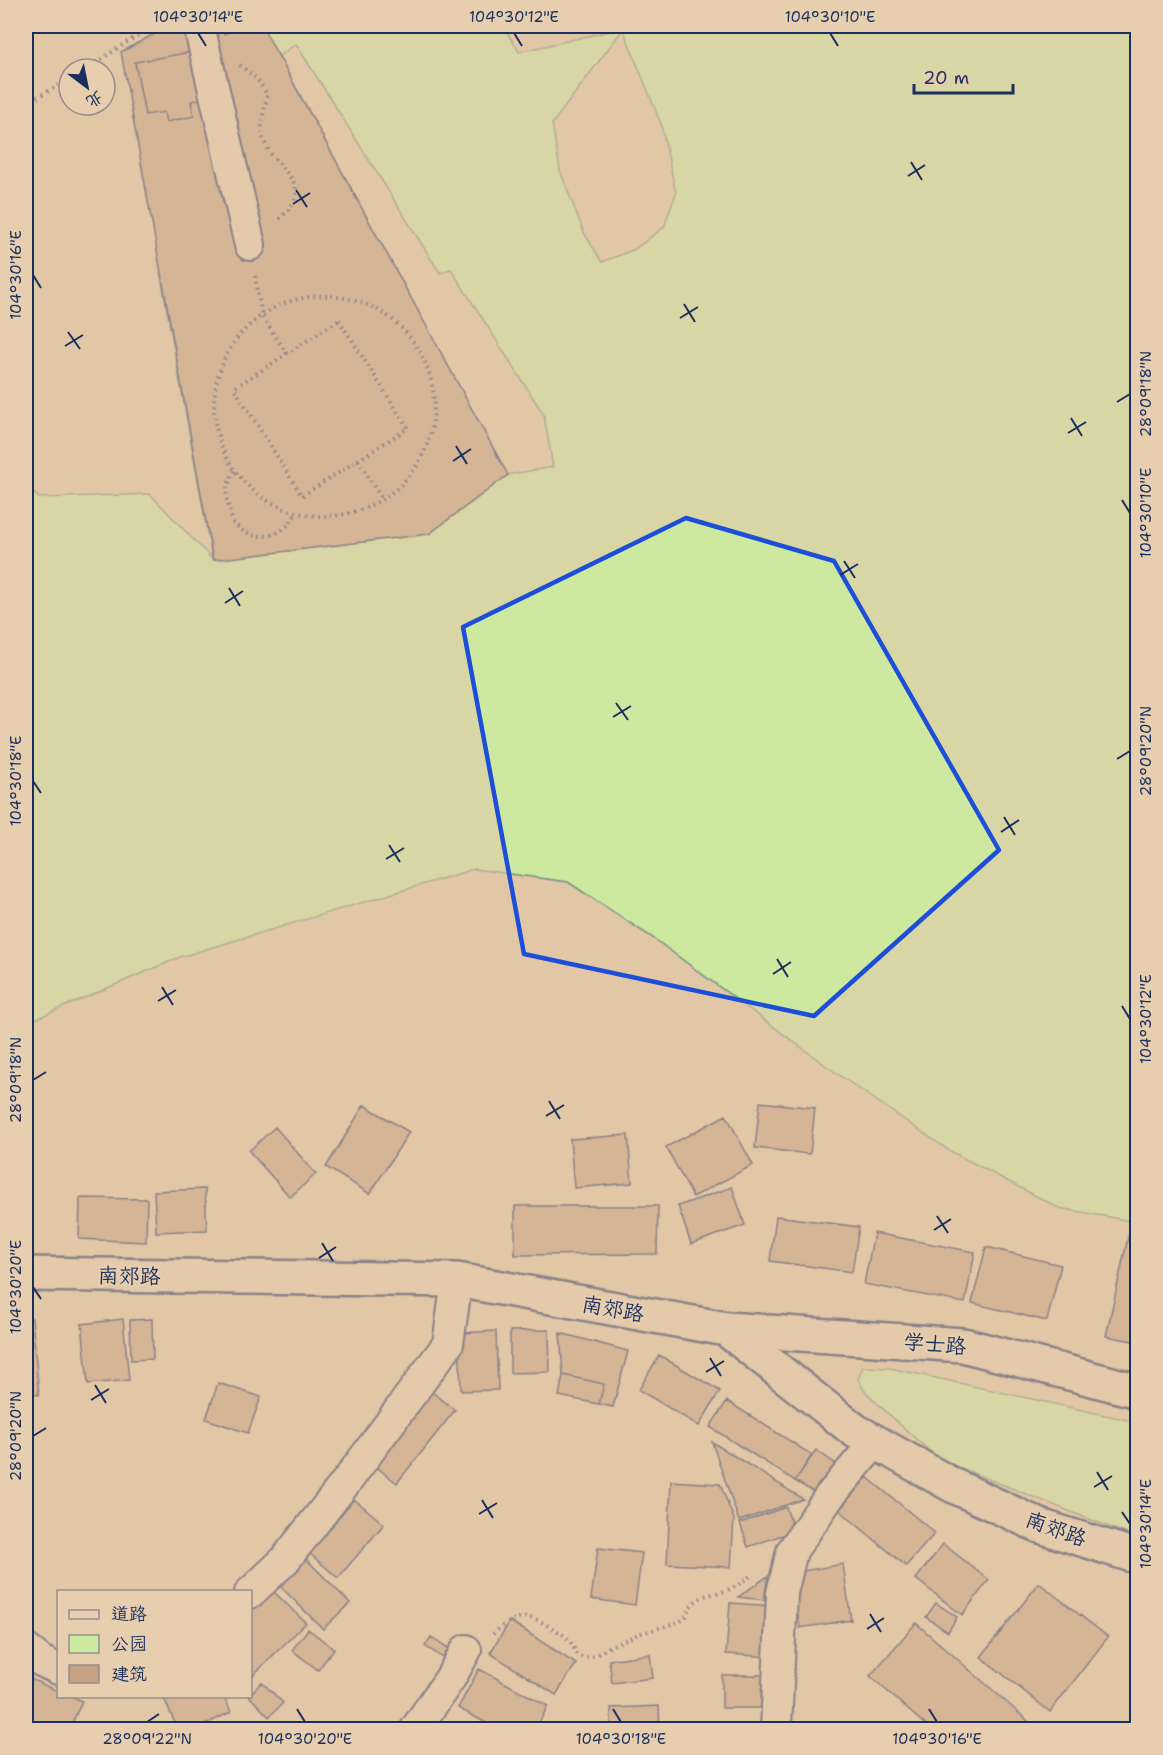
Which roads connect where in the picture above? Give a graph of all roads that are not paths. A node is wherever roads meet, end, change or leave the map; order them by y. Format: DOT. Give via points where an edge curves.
graph roads {
  1 [pos="199,26"];
  2 [pos="249,243"];
  3 [pos="26,1274"];
  4 [pos="457,1281"];
  5 [pos="726,1329"];
  6 [pos="1137,1390"];
  7 [pos="876,1442"];
  8 [pos="1137,1557"];
  9 [pos="252,1591"];
  10 [pos="26,1649"];
  11 [pos="466,1650"];
  12 [pos="57,1669"];
  13 [pos="416,1730"];
  14 [pos="776,1730"];
  1 -- 2 [label="street"];
  3 -- 4 [label="main road, 南郊路"];
  4 -- 5 [label="main road, 南郊路"];
  4 -- 9 [label="street" via="448,1344 285,1560"];
  5 -- 6 [label="main road, 学士路" via="963,1345"];
  5 -- 7 [label="main road, 南郊路" via="854,1430"];
  7 -- 8 [label="main road, 南郊路" via="952,1485 1040,1526"];
  7 -- 14 [label="street" via="829,1497 792,1551 782,1593"];
  10 -- 12 [label="street"];
  11 -- 13 [label="street"];
}
